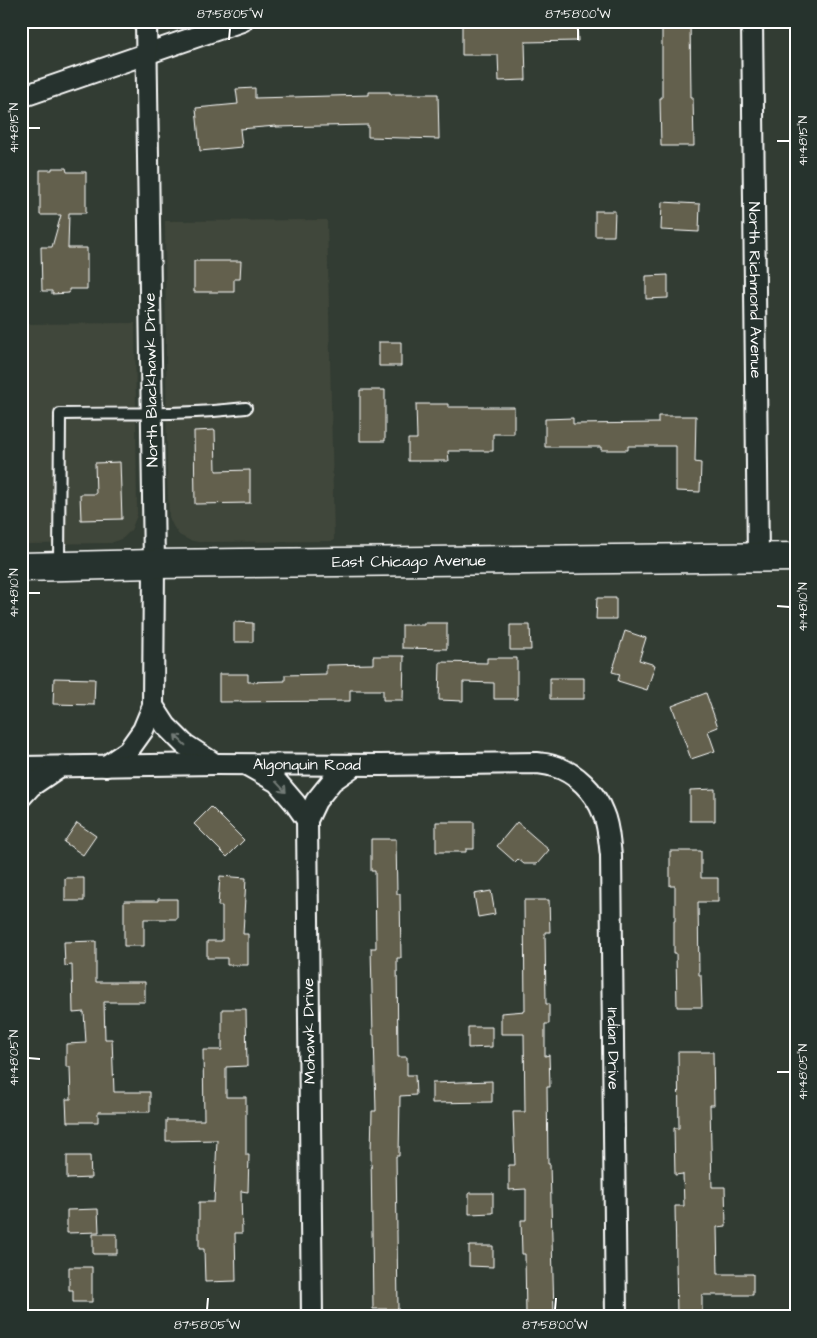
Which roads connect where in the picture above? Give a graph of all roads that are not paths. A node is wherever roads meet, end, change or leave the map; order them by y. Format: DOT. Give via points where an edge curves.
graph roads {
  1 [pos="146,21"];
  2 [pos="242,21"];
  3 [pos="752,21"];
  4 [pos="146,54"];
  5 [pos="21,97"];
  6 [pos="246,408"];
  7 [pos="151,413"];
  8 [pos="758,557"];
  9 [pos="796,557"];
  10 [pos="154,564"];
  11 [pos="59,567"];
  12 [pos="21,568"];
  13 [pos="153,706"];
  14 [pos="216,764"];
  15 [pos="245,764"];
  16 [pos="354,765"];
  17 [pos="106,766"];
  18 [pos="21,767"];
  19 [pos="59,767"];
  20 [pos="586,786"];
  21 [pos="21,797"];
  22 [pos="307,820"];
  23 [pos="312,1317"];
  24 [pos="616,1317"];
  1 -- 4 [label="street, North Blackhawk Drive"];
  2 -- 4 [label="street"];
  3 -- 8 [label="street, North Richmond Avenue"];
  4 -- 5 [label="street"];
  4 -- 7 [label="street, North Blackhawk Drive"];
  6 -- 7 [label="lane"];
  7 -- 10 [label="street, North Blackhawk Drive"];
  7 -- 11 [label="lane" via="60,414"];
  8 -- 9 [label="main road, East Chicago Avenue"];
  8 -- 10 [label="main road, East Chicago Avenue"];
  10 -- 11 [label="main road, East Chicago Avenue"];
  10 -- 13 [label="street, North Blackhawk Drive"];
  11 -- 12 [label="main road, East Chicago Avenue"];
  14 -- 13 [label="street, one-way" via="184,744 166,726"];
  13 -- 17 [label="street, North Blackhawk Drive" via="143,730 128,751"];
  14 -- 15 [label="street, Algonquin Road"];
  14 -- 17 [label="street, Algonquin Road"];
  15 -- 16 [label="street, Algonquin Road"];
  15 -- 22 [label="street, one-way" via="277,782"];
  16 -- 20 [label="street, Algonquin Road" via="538,763 570,773"];
  16 -- 22 [label="street, Mohawk Drive" via="332,781 316,801"];
  17 -- 19 [label="street, Algonquin Road"];
  18 -- 19 [label="street, Algonquin Road"];
  19 -- 21 [label="street"];
  20 -- 24 [label="street, Indian Drive" via="604,814 611,855"];
  22 -- 23 [label="street, Mohawk Drive"];
}
